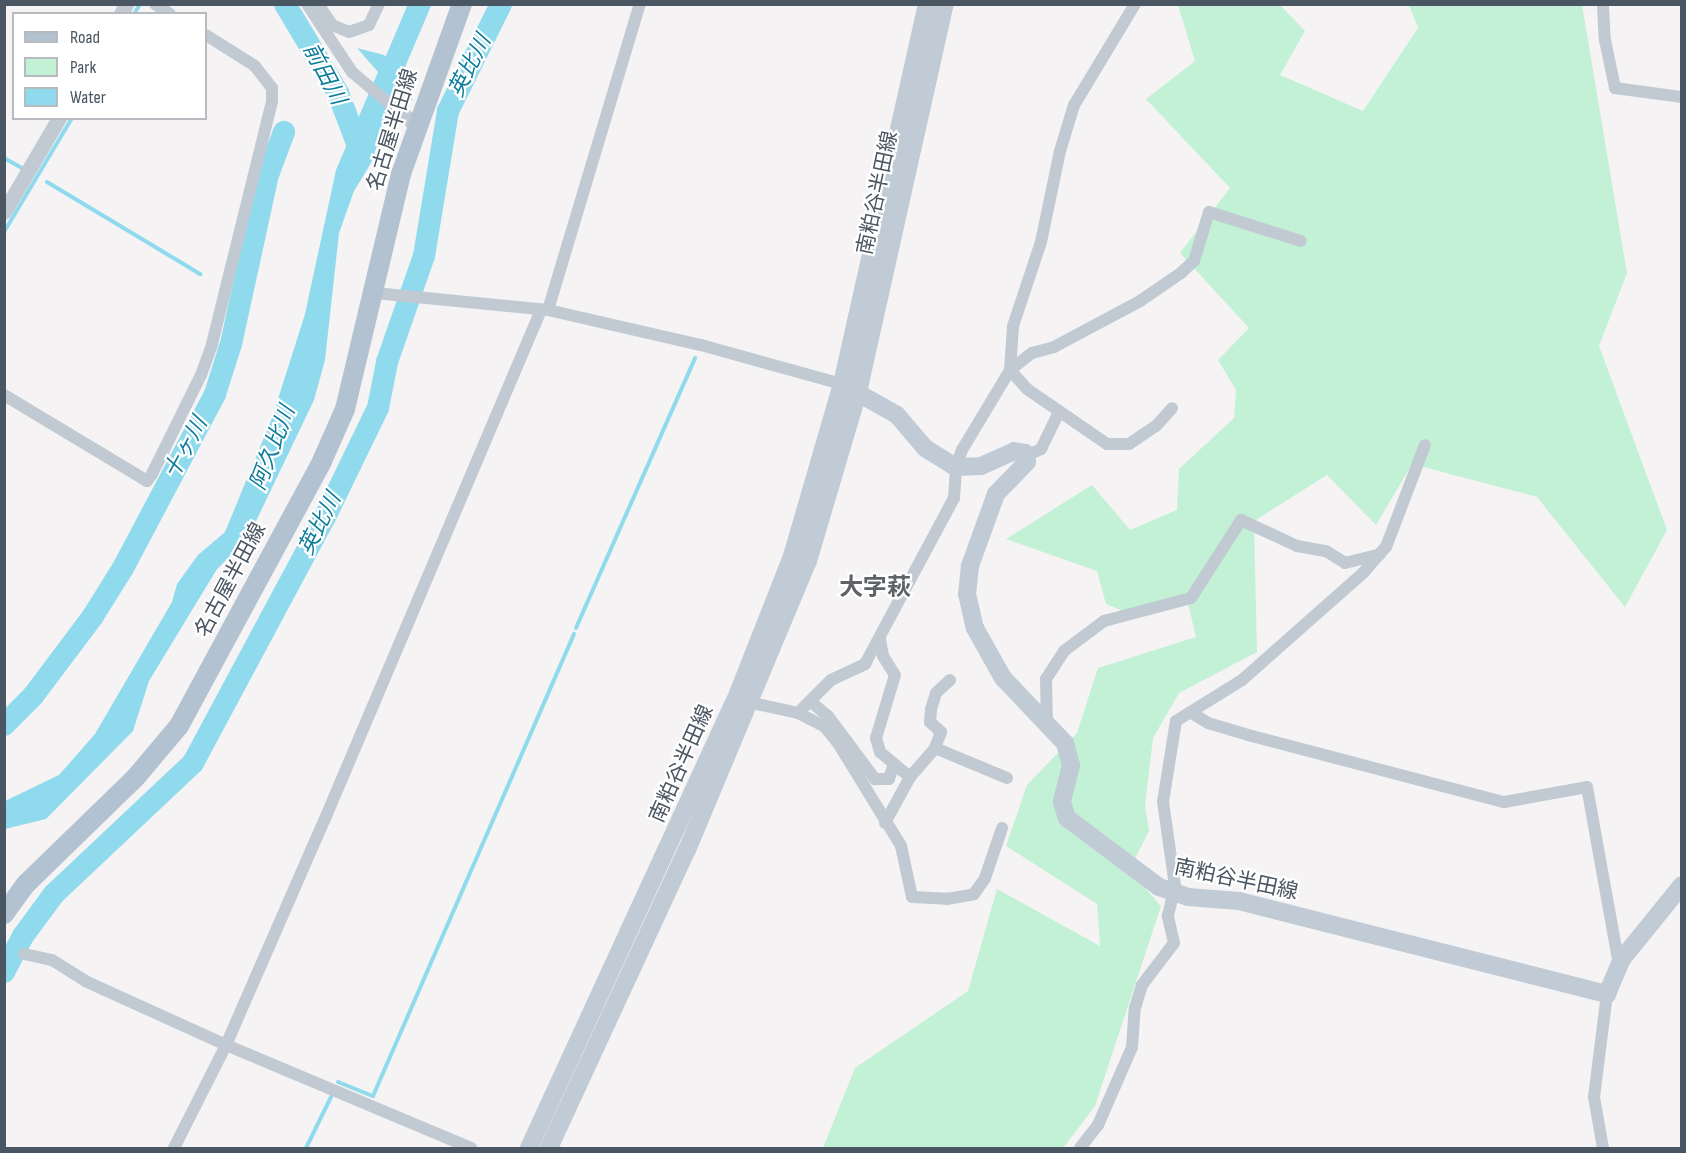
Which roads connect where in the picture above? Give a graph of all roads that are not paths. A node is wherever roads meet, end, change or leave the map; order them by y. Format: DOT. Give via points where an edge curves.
graph roads {
  1 [pos="307,4"];
  2 [pos="318,4"];
  3 [pos="379,4"];
  4 [pos="462,4"];
  5 [pos="640,4"];
  6 [pos="927,4"];
  7 [pos="945,4"];
  8 [pos="1135,4"];
  9 [pos="1603,6"];
  10 [pos="207,36"];
  11 [pos="1682,97"];
  12 [pos="399,112"];
  13 [pos="58,120"];
  14 [pos="417,125"];
  15 [pos="4,212"];
  16 [pos="1301,241"];
  17 [pos="375,294"];
  18 [pos="544,310"];
  19 [pos="1010,370"];
  20 [pos="850,388"];
  21 [pos="4,395"];
  22 [pos="1172,408"];
  23 [pos="1059,412"];
  24 [pos="1425,445"];
  25 [pos="1026,456"];
  26 [pos="956,467"];
  27 [pos="1380,554"];
  28 [pos="880,639"];
  29 [pos="950,680"];
  30 [pos="743,701"];
  31 [pos="810,701"];
  32 [pos="1190,712"];
  33 [pos="798,713"];
  34 [pos="1047,723"];
  35 [pos="935,748"];
  36 [pos="894,764"];
  37 [pos="910,777"];
  38 [pos="1007,778"];
  39 [pos="885,823"];
  40 [pos="1002,828"];
  41 [pos="1682,885"];
  42 [pos="1172,894"];
  43 [pos="4,914"];
  44 [pos="24,954"];
  45 [pos="1622,959"];
  46 [pos="1607,994"];
  47 [pos="226,1045"];
  48 [pos="174,1149"];
  49 [pos="471,1149"];
  50 [pos="529,1149"];
  51 [pos="549,1149"];
  52 [pos="1080,1149"];
  53 [pos="1603,1149"];
  1 -- 12 [label="street" via="352,72"];
  2 -- 3 [label="street" via="332,25 349,32 369,25"];
  4 -- 14 [label="main road, 名古屋半田線"];
  5 -- 18 [label="street"];
  6 -- 20 [label="main road, 南粕谷半田線"];
  7 -- 20 [label="main road, 南粕谷半田線"];
  8 -- 19 [label="street" via="1074,105 1041,242 1013,326"];
  9 -- 11 [label="street" via="1615,88"];
  10 -- 21 [label="street" via="255,66 272,88 272,102 212,344 201,375 152,474 147,481"];
  12 -- 14 [label="street"];
  13 -- 15 [label="street"];
  14 -- 17 [label="main road, 名古屋半田線" via="401,174"];
  16 -- 19 [label="street" via="1209,212 1194,261 1181,273 1140,301 1054,347 1032,353"];
  17 -- 18 [label="street"];
  17 -- 43 [label="main road, 名古屋半田線" via="345,409 322,461 179,726 136,777 34,876"];
  18 -- 20 [label="street" via="700,345"];
  18 -- 47 [label="street"];
  19 -- 23 [label="street" via="1027,389"];
  19 -- 26 [label="street" via="976,423"];
  20 -- 26 [label="main road" via="897,415 926,448"];
  20 -- 30 [label="main road, 南粕谷半田線"];
  22 -- 23 [label="street" via="1146,433 1118,446 1107,444"];
  23 -- 25 [label="street" via="1041,449"];
  24 -- 27 [label="street"];
  25 -- 26 [label="main road" via="1014,451 981,466"];
  25 -- 34 [label="main road, 南粕谷半田線" via="1028,462 996,494 970,566 967,594 975,628 991,659 1003,678"];
  26 -- 28 [label="street" via="954,498"];
  27 -- 32 [label="street" via="1242,680"];
  27 -- 34 [label="street" via="1346,563 1326,551 1297,546 1241,520 1194,596 1104,621 1064,651 1046,679"];
  28 -- 31 [label="street" via="865,664 831,681"];
  28 -- 36 [label="street" via="883,656 895,675 877,746"];
  29 -- 35 [label="street" via="936,693 931,709 930,722 941,732"];
  30 -- 33 [label="street"];
  30 -- 50 [label="main road, 南粕谷半田線"];
  30 -- 51 [label="main road, 南粕谷半田線" via="682,861"];
  31 -- 33 [label="street"];
  31 -- 36 [label="street" via="828,716 875,779 889,779"];
  32 -- 42 [label="street" via="1176,721 1163,802 1175,886"];
  32 -- 45 [label="street" via="1208,723 1248,735 1504,802 1587,787 1617,954"];
  33 -- 39 [label="street" via="830,732"];
  34 -- 42 [label="main road, 南粕谷半田線" via="1070,754 1062,802 1067,818 1086,836 1119,853"];
  35 -- 37 [label="street"];
  35 -- 38 [label="street"];
  36 -- 37 [label="street"];
  37 -- 39 [label="street"];
  39 -- 40 [label="street" via="904,854 912,897 947,899 979,890"];
  41 -- 45 [label="main road"];
  42 -- 46 [label="main road, 南粕谷半田線" via="1239,902"];
  42 -- 52 [label="street" via="1168,916 1174,943 1166,948 1142,985 1135,1008 1132,1047 1098,1125"];
  44 -- 47 [label="street" via="52,960 85,981"];
  45 -- 46 [label="main road"];
  46 -- 53 [label="street" via="1594,1097"];
  47 -- 48 [label="street"];
  47 -- 49 [label="street"];
}
